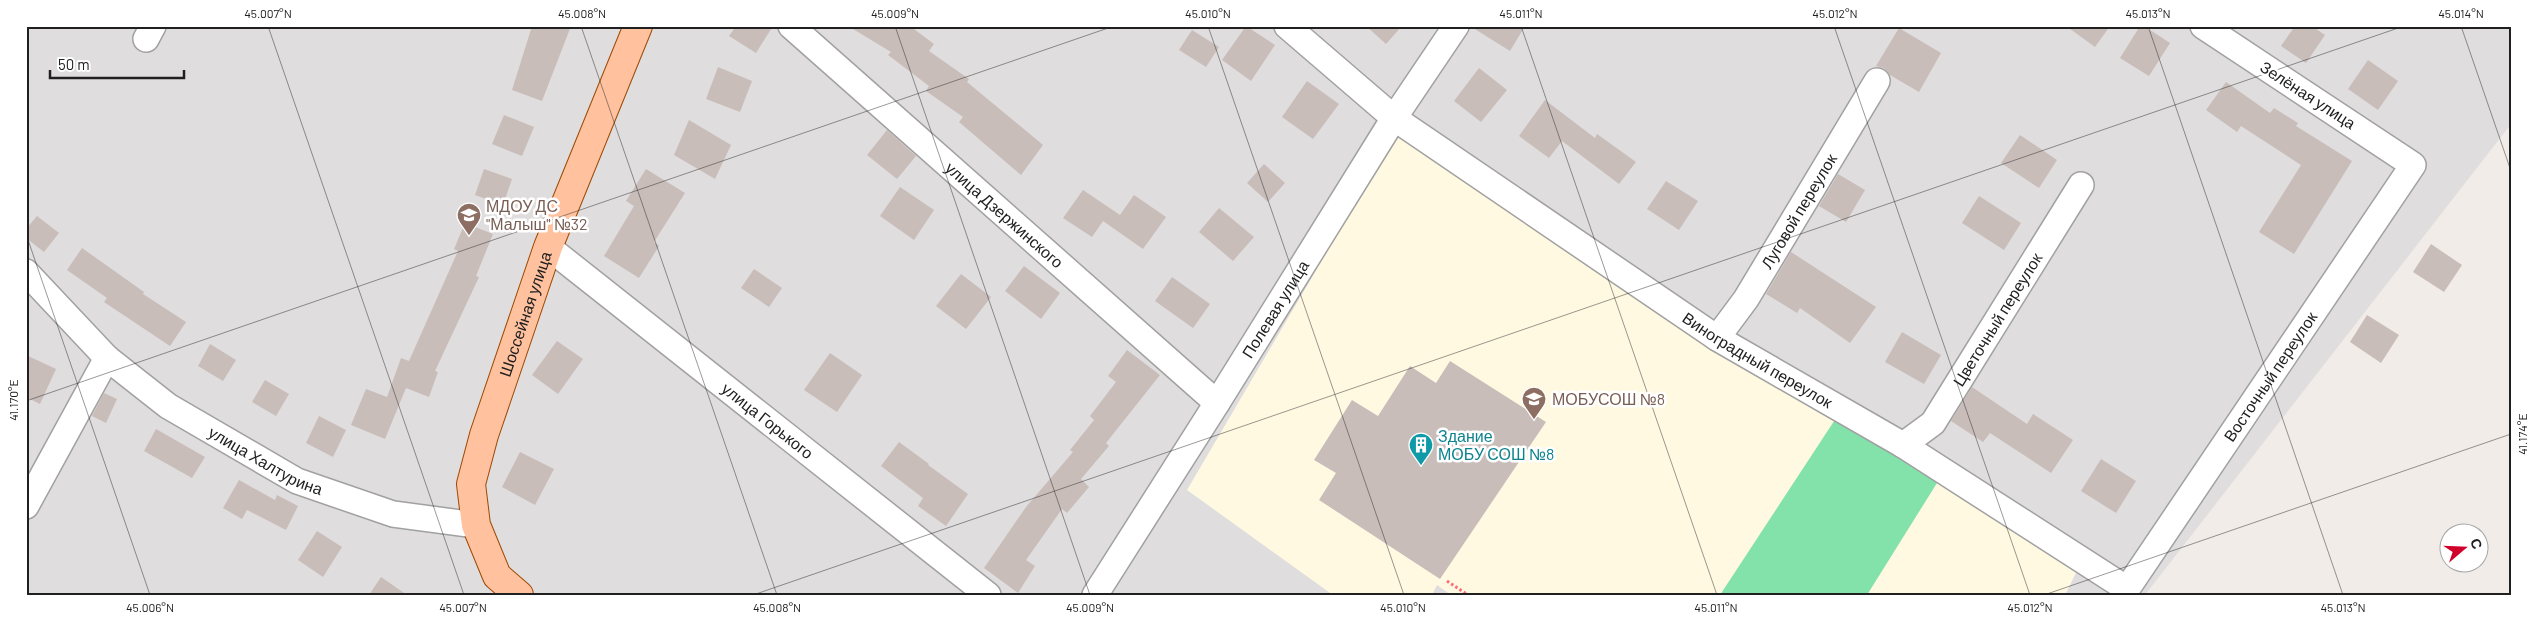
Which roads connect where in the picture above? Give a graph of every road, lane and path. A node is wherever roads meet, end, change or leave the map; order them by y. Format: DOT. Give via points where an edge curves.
graph roads {
  1 [pos="638,26"];
  2 [pos="791,26"];
  3 [pos="1287,26"];
  4 [pos="1456,26"];
  5 [pos="2203,26"];
  6 [pos="1877,81"];
  7 [pos="1394,118"];
  8 [pos="2412,164"];
  9 [pos="2081,185"];
  10 [pos="548,247"];
  11 [pos="26,272"];
  12 [pos="1717,338"];
  13 [pos="106,358"];
  14 [pos="1218,403"];
  15 [pos="1903,445"];
  16 [pos="26,506"];
  17 [pos="476,526"];
  18 [pos="1447,581"];
  19 [pos="2127,589"];
  20 [pos="519,595"];
  21 [pos="988,595"];
  22 [pos="1095,595"];
  23 [pos="1468,595"];
  1 -- 10 [label="main road, Шоссейная улица"];
  2 -- 14 [label="street, улица Дзержинского"];
  3 -- 7 [label="street, Виноградный переулок"];
  4 -- 7 [label="street, Полевая улица"];
  5 -- 8 [label="street, Зелёная улица"];
  6 -- 12 [label="street, Луговой переулок" via="1746,299"];
  7 -- 12 [label="street, Виноградный переулок"];
  7 -- 14 [label="street, Полевая улица"];
  8 -- 19 [label="street, Восточный переулок"];
  9 -- 15 [label="street, Цветочный переулок" via="1933,423"];
  10 -- 17 [label="main road, Шоссейная улица" via="484,435 471,484"];
  10 -- 21 [label="street, улица Горького"];
  11 -- 13 [label="street, улица Халтурина"];
  12 -- 15 [label="street, Виноградный переулок"];
  13 -- 16 [label="street"];
  13 -- 17 [label="street, улица Халтурина" via="168,406 297,481 393,514"];
  14 -- 22 [label="street, Полевая улица"];
  15 -- 19 [label="street, Виноградный переулок"];
  17 -- 20 [label="main road" via="497,576"];
  18 -- 23 [label="path"];
}
